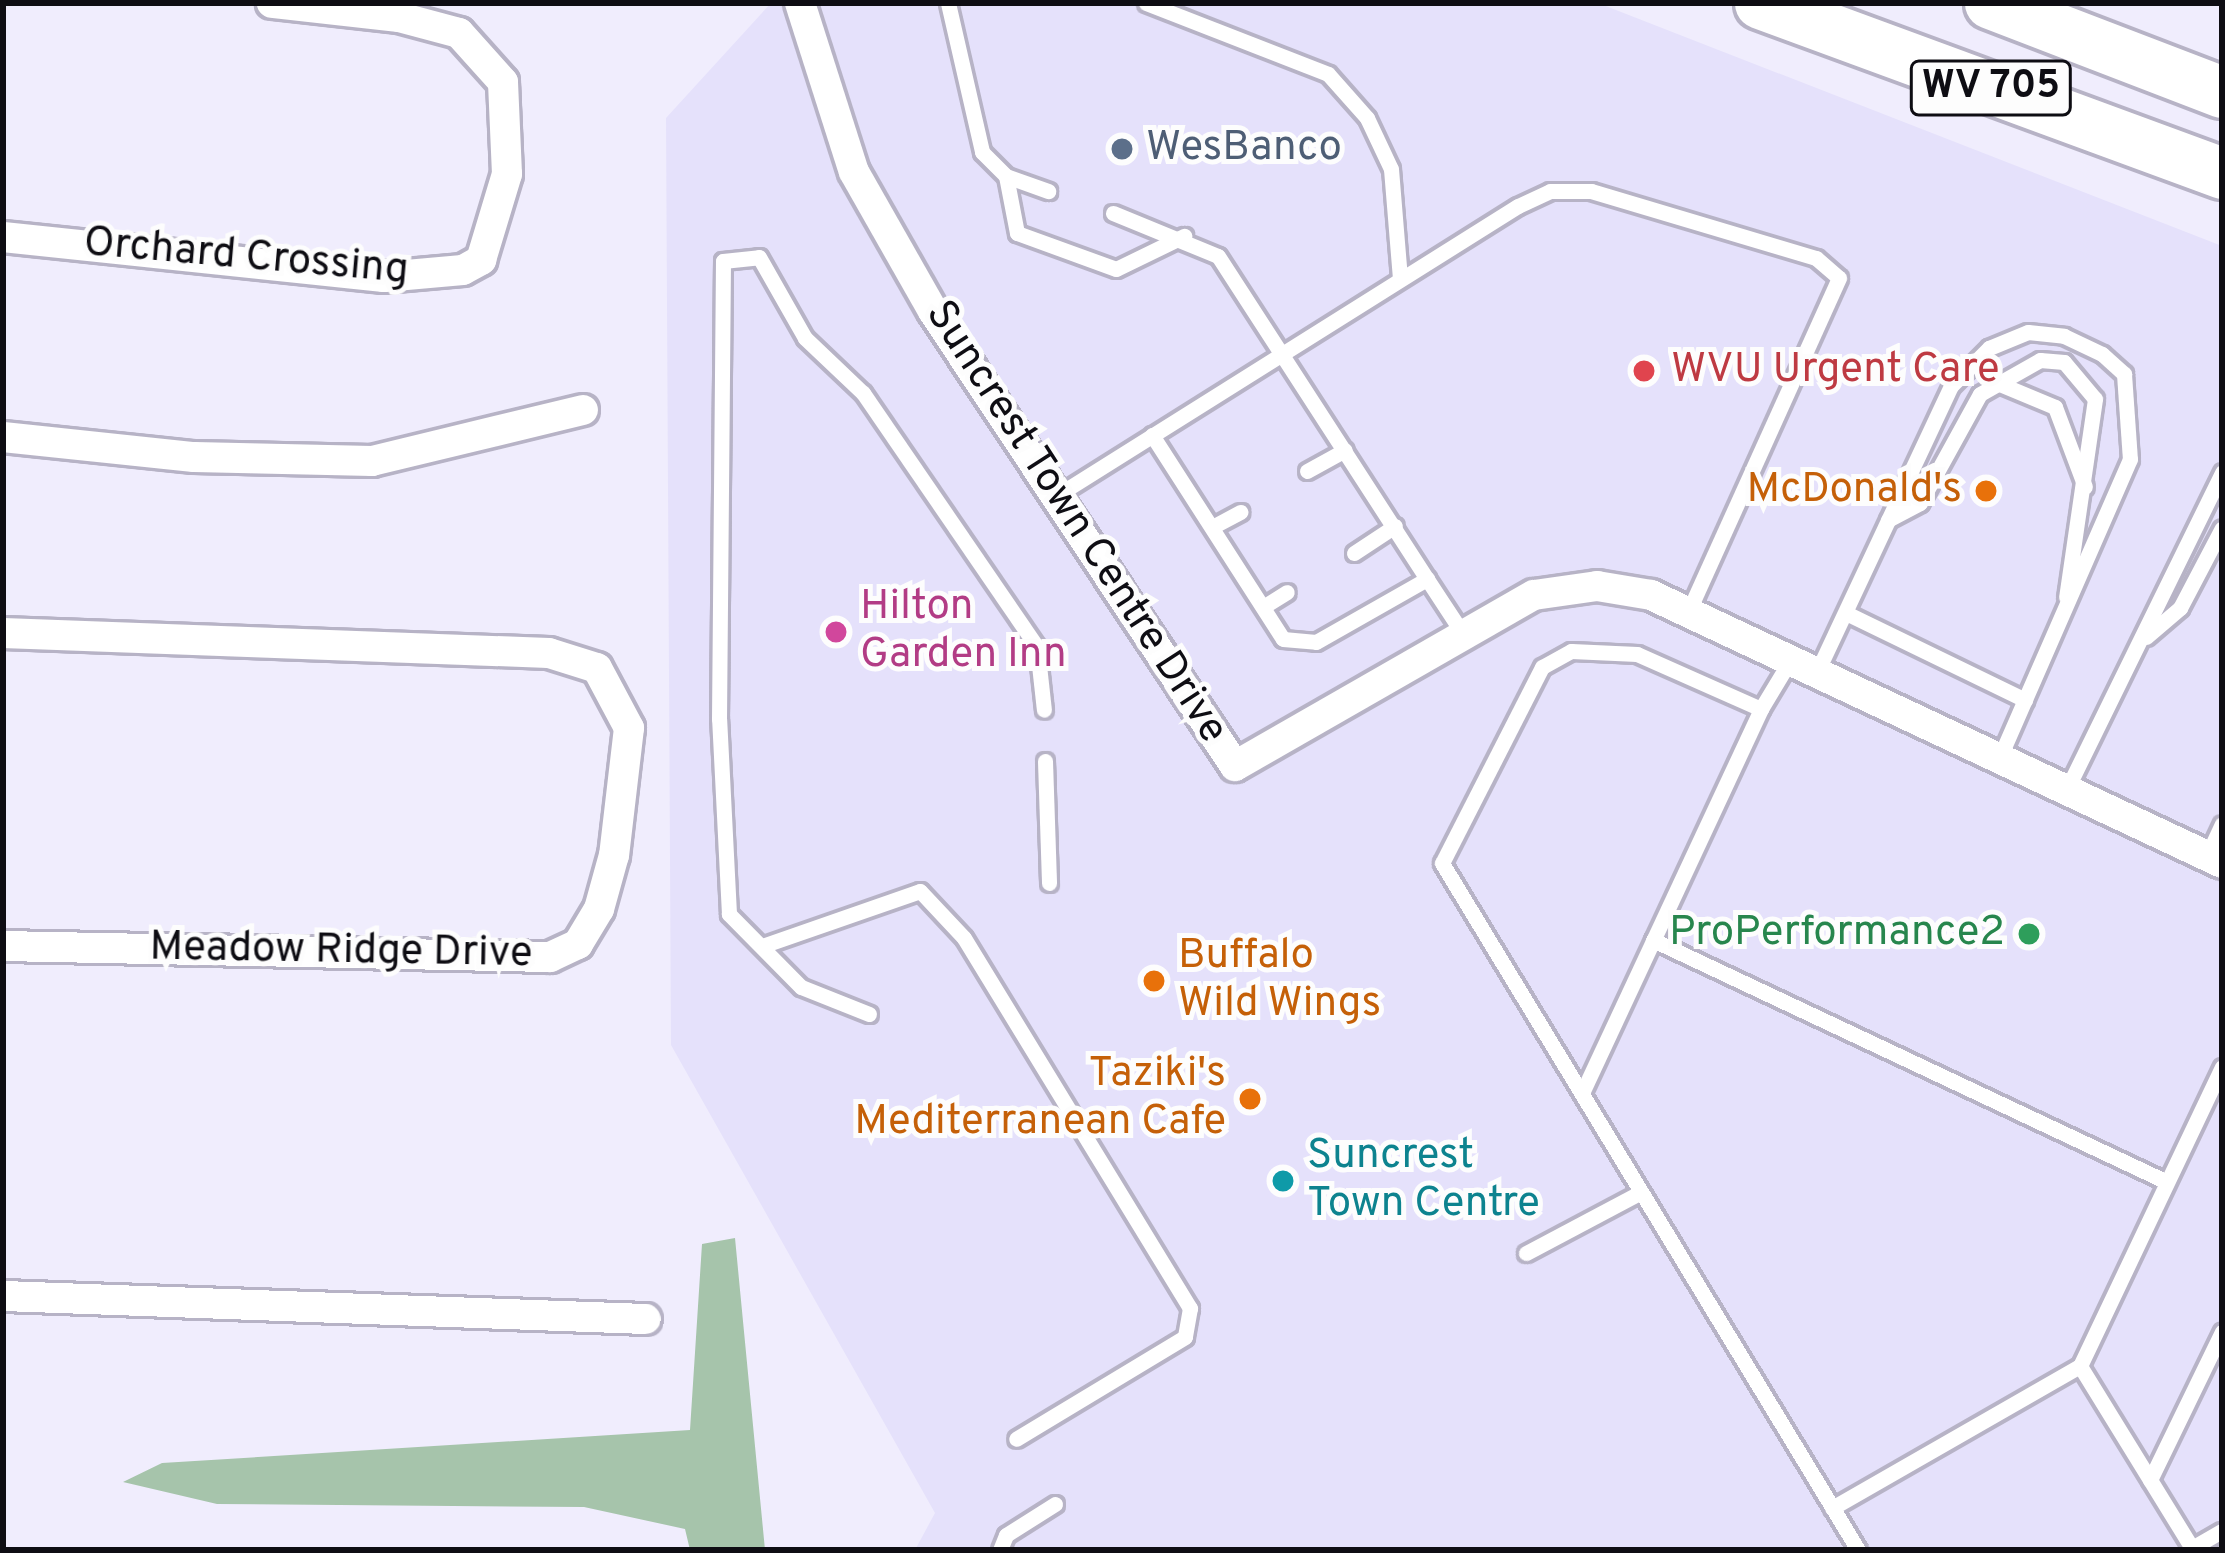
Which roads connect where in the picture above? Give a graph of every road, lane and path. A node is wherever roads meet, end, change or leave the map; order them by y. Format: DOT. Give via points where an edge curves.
graph roads {
  1 [pos="272,3"];
  2 [pos="800,3"];
  3 [pos="948,3"];
  4 [pos="1145,3"];
  5 [pos="1760,3"];
  6 [pos="1990,3"];
  7 [pos="2222,92"];
  8 [pos="2222,173"];
  9 [pos="1006,176"];
  10 [pos="1048,191"];
  11 [pos="1113,213"];
  12 [pos="1184,236"];
  13 [pos="3,237"];
  14 [pos="1400,279"];
  15 [pos="1284,352"];
  16 [pos="1995,382"];
  17 [pos="583,410"];
  18 [pos="1152,435"];
  19 [pos="3,437"];
  20 [pos="1345,450"];
  21 [pos="1307,471"];
  22 [pos="2222,472"];
  23 [pos="2086,490"];
  24 [pos="1056,496"];
  25 [pos="1240,512"];
  26 [pos="1888,520"];
  27 [pos="1214,526"];
  28 [pos="1395,526"];
  29 [pos="2222,528"];
  30 [pos="1354,553"];
  31 [pos="1427,579"];
  32 [pos="1287,592"];
  33 [pos="1263,607"];
  34 [pos="1688,612"];
  35 [pos="2065,612"];
  36 [pos="1847,614"];
  37 [pos="3,633"];
  38 [pos="1463,634"];
  39 [pos="2138,643"];
  40 [pos="1804,666"];
  41 [pos="2025,700"];
  42 [pos="1761,709"];
  43 [pos="1044,710"];
  44 [pos="1999,759"];
  45 [pos="1045,761"];
  46 [pos="2066,791"];
  47 [pos="2222,824"];
  48 [pos="2215,859"];
  49 [pos="1049,883"];
  50 [pos="1653,940"];
  51 [pos="3,946"];
  52 [pos="762,946"];
  53 [pos="869,1014"];
  54 [pos="2222,1066"];
  55 [pos="1582,1093"];
  56 [pos="2168,1181"];
  57 [pos="1641,1192"];
  58 [pos="1526,1253"];
  59 [pos="3,1296"];
  60 [pos="646,1319"];
  61 [pos="2222,1332"];
  62 [pos="2080,1366"];
  63 [pos="1016,1439"];
  64 [pos="2150,1480"];
  65 [pos="1055,1504"];
  66 [pos="1832,1508"];
  67 [pos="2222,1531"];
  68 [pos="2192,1549"];
  69 [pos="1000,1550"];
  70 [pos="1858,1550"];
  1 -- 13 [label="street, Orchard Crossing" via="399,17 459,33 503,82 507,174 482,260 464,270 384,277"];
  2 -- 24 [label="street, Suncrest Town Centre Drive" via="854,172 933,311"];
  3 -- 9 [label="lane" via="982,152"];
  4 -- 14 [label="lane" via="1328,74 1367,118 1391,169 1402,224"];
  5 -- 8 [label="main road, WV 705"];
  6 -- 7 [label="main road, WV 705"];
  9 -- 10 [label="lane"];
  9 -- 12 [label="lane" via="1017,233 1116,269"];
  11 -- 12 [label="lane"];
  12 -- 15 [label="lane" via="1218,256"];
  14 -- 15 [label="lane"];
  14 -- 34 [label="lane" via="1550,191 1591,191 1816,258 1839,278"];
  15 -- 18 [label="lane"];
  15 -- 20 [label="lane"];
  16 -- 23 [label="lane" via="2054,407"];
  16 -- 23 [label="lane" via="2040,360 2080,371 2095,399"];
  16 -- 26 [label="lane" via="1962,414 1920,503"];
  17 -- 19 [label="street" via="372,461 194,457"];
  18 -- 24 [label="lane"];
  18 -- 27 [label="lane"];
  20 -- 21 [label="lane"];
  20 -- 28 [label="lane"];
  22 -- 39 [label="lane"];
  23 -- 35 [label="lane"];
  24 -- 38 [label="street, Suncrest Town Centre Drive" via="1235,766"];
  25 -- 27 [label="lane"];
  26 -- 35 [label="lane" via="1951,386 1989,348 2028,332 2064,336 2102,354 2124,374 2133,413 2130,459"];
  26 -- 36 [label="lane"];
  27 -- 33 [label="lane"];
  28 -- 30 [label="lane"];
  28 -- 31 [label="lane"];
  29 -- 39 [label="lane" via="2180,608"];
  31 -- 33 [label="lane" via="1316,642 1283,639"];
  31 -- 38 [label="lane"];
  32 -- 33 [label="lane"];
  34 -- 38 [label="street, Suncrest Town Centre Drive" via="1652,595 1598,586 1534,595"];
  34 -- 40 [label="street, Suncrest Town Centre Drive"];
  35 -- 41 [label="lane"];
  36 -- 40 [label="lane"];
  36 -- 41 [label="lane"];
  37 -- 51 [label="street, Meadow Ridge Drive" via="549,652 597,668 629,728 614,855 598,909 578,944 550,957"];
  39 -- 46 [label="lane"];
  40 -- 42 [label="lane"];
  40 -- 44 [label="street, Suncrest Town Centre Drive"];
  41 -- 44 [label="lane"];
  42 -- 50 [label="lane"];
  42 -- 55 [label="lane" via="1637,654 1571,651 1543,667 1442,862"];
  43 -- 52 [label="lane" via="1037,647 863,393 805,338 759,256 723,261 718,674 729,914"];
  44 -- 46 [label="street, Suncrest Town Centre Drive"];
  45 -- 49 [label="lane"];
  46 -- 48 [label="street, Suncrest Town Centre Drive"];
  47 -- 48 [label="lane"];
  50 -- 55 [label="lane"];
  50 -- 56 [label="lane"];
  52 -- 53 [label="lane" via="801,987"];
  52 -- 63 [label="lane" via="920,891 964,938 1190,1308 1185,1337"];
  54 -- 56 [label="lane"];
  55 -- 57 [label="lane"];
  56 -- 62 [label="lane"];
  57 -- 58 [label="lane"];
  57 -- 66 [label="lane"];
  59 -- 60 [label="street"];
  61 -- 64 [label="lane"];
  62 -- 64 [label="lane"];
  62 -- 66 [label="lane"];
  64 -- 68 [label="lane"];
  65 -- 69 [label="lane" via="1006,1535"];
  66 -- 70 [label="lane"];
  67 -- 68 [label="lane"];
}
